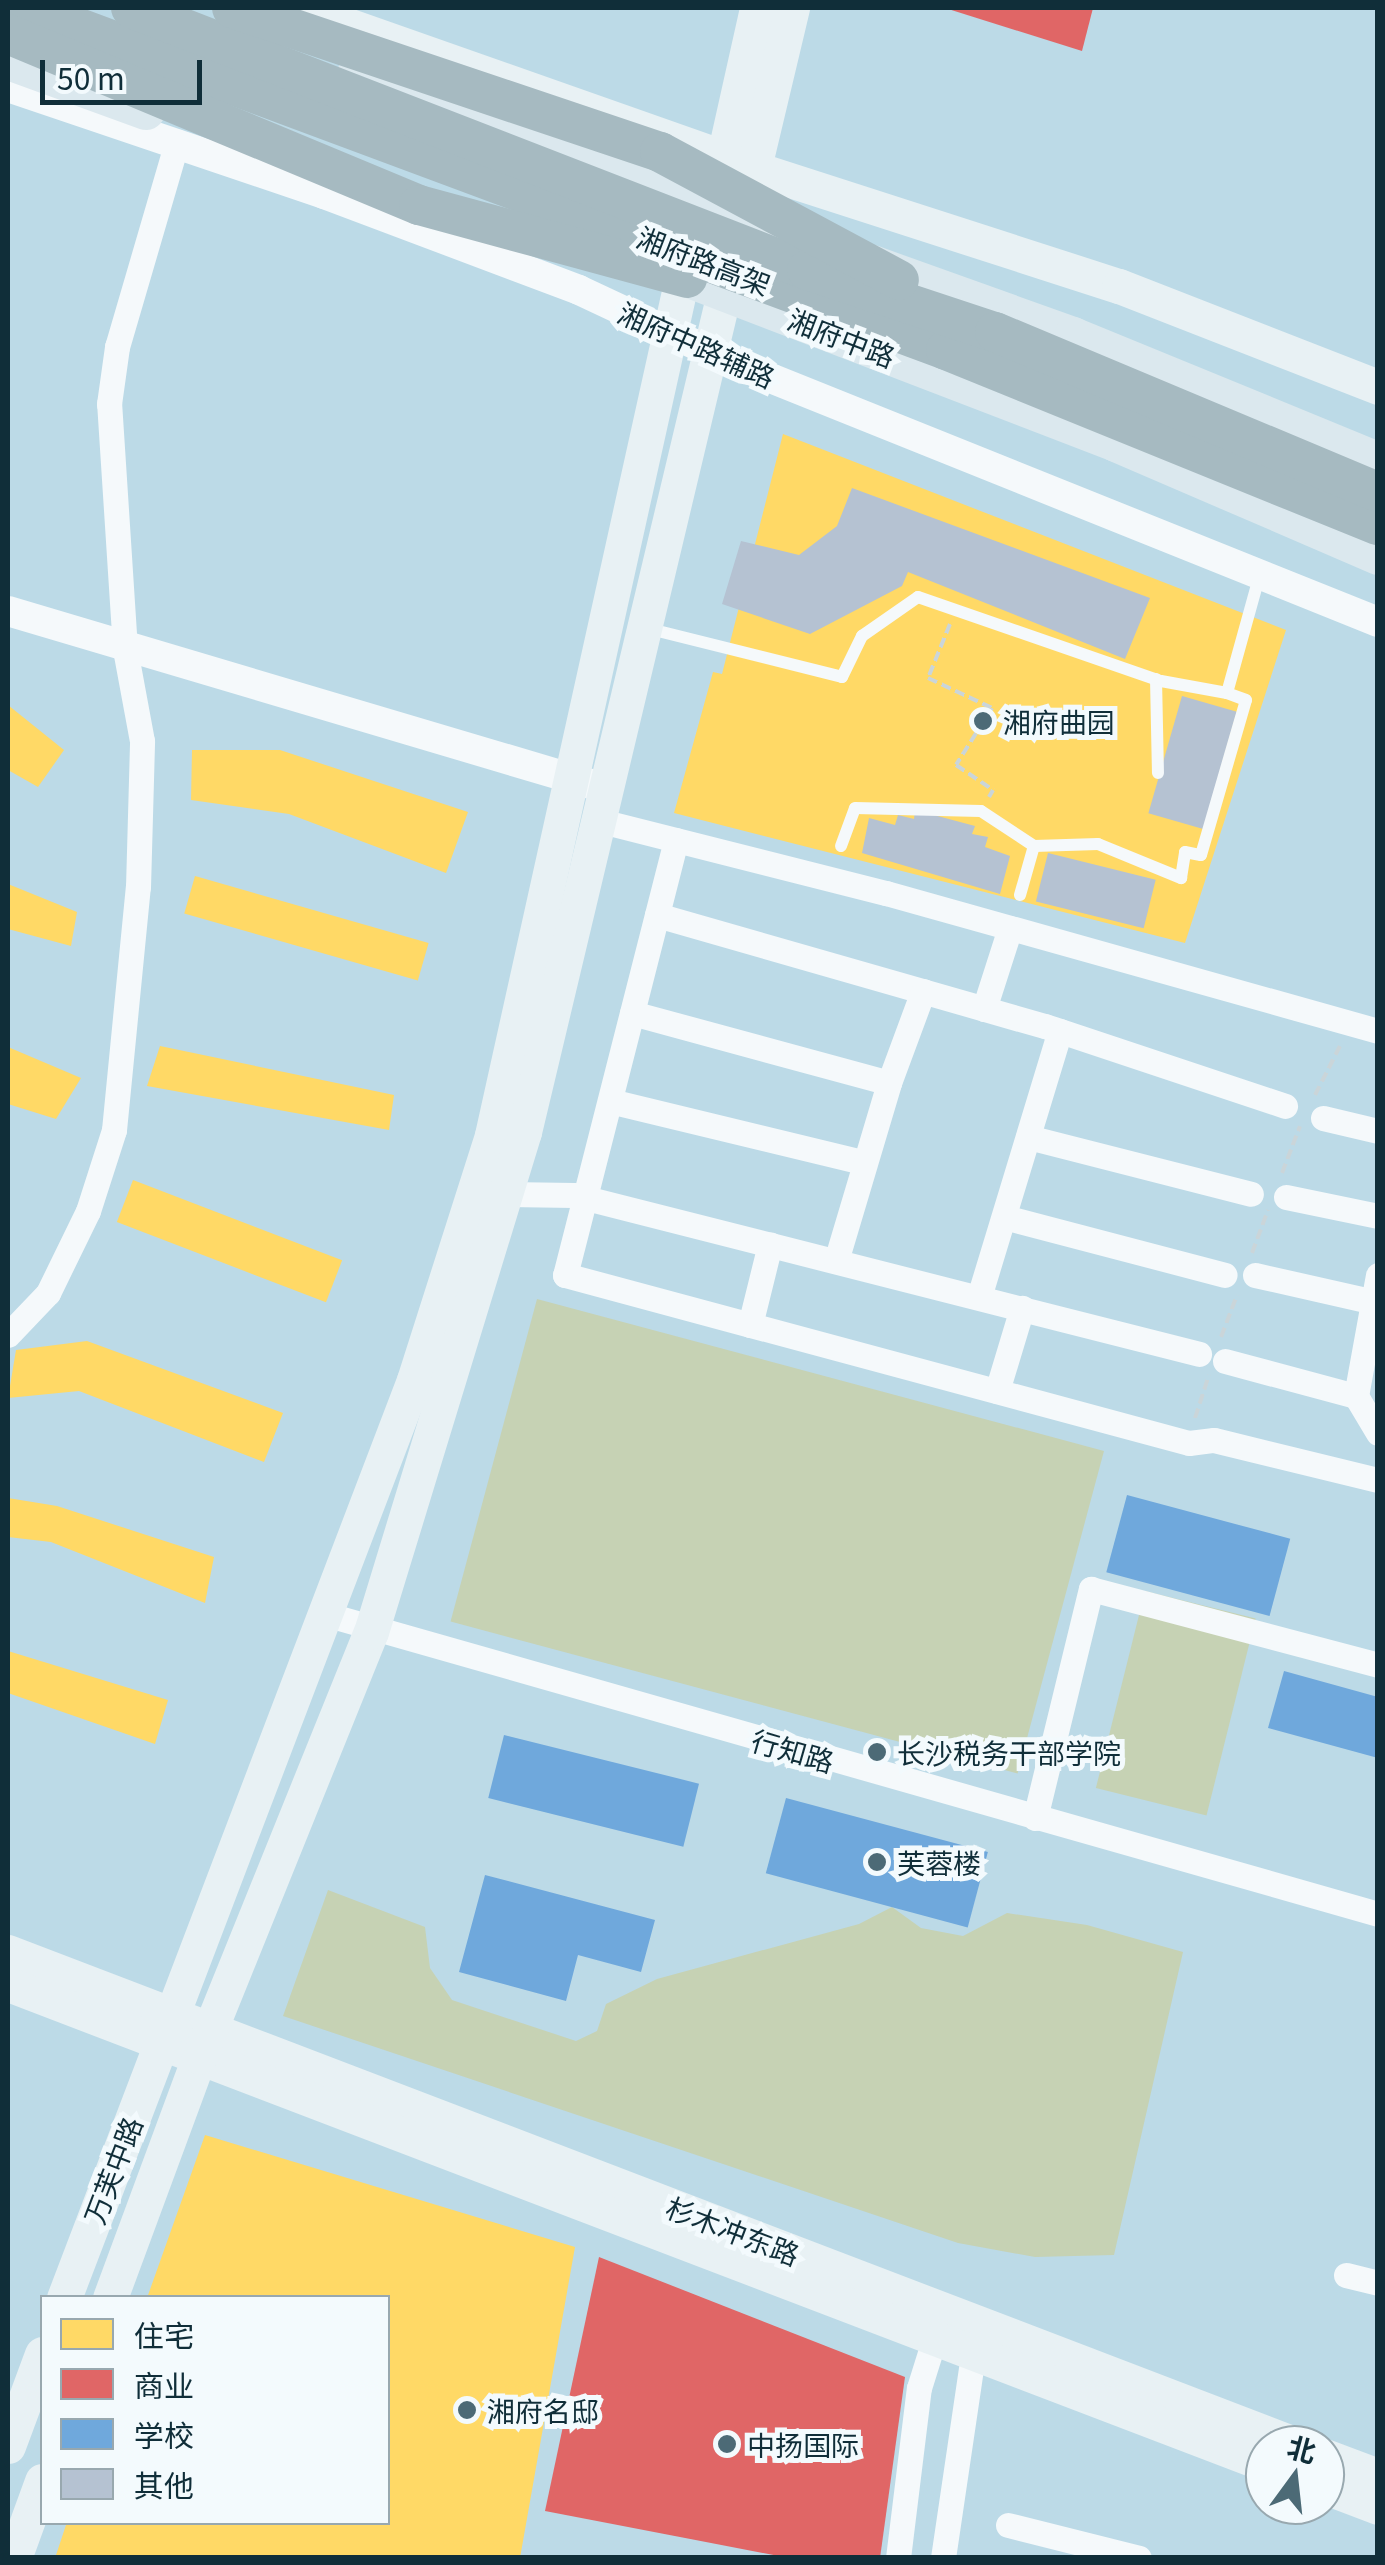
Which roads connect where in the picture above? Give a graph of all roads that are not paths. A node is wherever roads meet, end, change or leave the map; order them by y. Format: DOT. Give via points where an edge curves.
graph roads {
  1 [pos="26,8"];
  2 [pos="132,8"];
  3 [pos="180,8"];
  4 [pos="232,8"];
  5 [pos="299,8"];
  6 [pos="757,8"];
  7 [pos="792,8"];
  8 [pos="8,34"];
  9 [pos="8,61"];
  10 [pos="8,87"];
  11 [pos="177,142"];
  12 [pos="740,163"];
  13 [pos="696,204"];
  14 [pos="737,216"];
  15 [pos="684,276"];
  16 [pos="722,290"];
  17 [pos="995,332"];
  18 [pos="672,334"];
  19 [pos="946,350"];
  20 [pos="710,352"];
  21 [pos="1378,387"];
  22 [pos="1378,461"];
  23 [pos="1378,492"];
  24 [pos="1378,525"];
  25 [pos="1378,556"];
  26 [pos="1260,573"];
  27 [pos="8,610"];
  28 [pos="1378,622"];
  29 [pos="643,628"];
  30 [pos="124,649"];
  31 [pos="1156,679"];
  32 [pos="1227,693"];
  33 [pos="1158,773"];
  34 [pos="590,795"];
  35 [pos="676,840"];
  36 [pos="841,846"];
  37 [pos="1034,846"];
  38 [pos="1020,895"];
  39 [pos="657,915"];
  40 [pos="1010,928"];
  41 [pos="923,991"];
  42 [pos="984,1008"];
  43 [pos="632,1013"];
  44 [pos="1060,1030"];
  45 [pos="1378,1031"];
  46 [pos="890,1083"];
  47 [pos="610,1102"];
  48 [pos="1378,1131"];
  49 [pos="1028,1136"];
  50 [pos="862,1162"];
  51 [pos="505,1194"];
  52 [pos="586,1198"];
  53 [pos="1378,1216"];
  54 [pos="1004,1217"];
  55 [pos="770,1244"];
  56 [pos="836,1261"];
  57 [pos="1378,1275"];
  58 [pos="980,1297"];
  59 [pos="1022,1308"];
  60 [pos="1372,1308"];
  61 [pos="750,1325"];
  62 [pos="8,1335"];
  63 [pos="998,1392"];
  64 [pos="1356,1396"];
  65 [pos="1378,1434"];
  66 [pos="1371,1478"];
  67 [pos="325,1614"];
  68 [pos="371,1632"];
  69 [pos="1378,1665"];
  70 [pos="1035,1818"];
  71 [pos="1378,1914"];
  72 [pos="8,1952"];
  73 [pos="8,1984"];
  74 [pos="165,2028"];
  75 [pos="204,2043"];
  76 [pos="1346,2275"];
  77 [pos="1378,2282"];
  78 [pos="65,2295"];
  79 [pos="111,2295"];
  80 [pos="939,2324"];
  81 [pos="975,2338"];
  82 [pos="40,2359"];
  83 [pos="1245,2428"];
  84 [pos="8,2446"];
  85 [pos="1245,2455"];
  86 [pos="1345,2464"];
  87 [pos="1378,2476"];
  88 [pos="40,2486"];
  89 [pos="1345,2495"];
  90 [pos="1378,2507"];
  91 [pos="1008,2525"];
  92 [pos="14,2558"];
  93 [pos="898,2558"];
  94 [pos="943,2558"];
  95 [pos="1138,2558"];
  1 -- 19 [label="highway, 湘府路高架"];
  2 -- 17 [label="highway, 湘府路高架" via="788,263"];
  3 -- 13 [label="main road"];
  4 -- 17 [label="highway" via="660,152"];
  5 -- 12 [label="main road"];
  6 -- 12 [label="main road"];
  7 -- 12 [label="main road"];
  8 -- 19 [label="highway" via="419,205"];
  9 -- 15 [label="main road, 湘府中路" via="178,122"];
  10 -- 11 [label="street, 湘府中路辅路"];
  11 -- 18 [label="street, 湘府中路辅路" via="579,290"];
  11 -- 30 [label="street" via="117,347 109,404"];
  12 -- 13 [label="main road"];
  12 -- 14 [label="main road"];
  12 -- 21 [label="main road" via="1118,286"];
  13 -- 14 [label="main road"];
  13 -- 15 [label="main road"];
  14 -- 16 [label="main road"];
  14 -- 22 [label="main road" via="1073,336"];
  15 -- 16 [label="main road, 湘府中路"];
  15 -- 18 [label="main road"];
  16 -- 20 [label="main road"];
  16 -- 25 [label="main road, 湘府中路" via="1116,443"];
  17 -- 23 [label="highway, 湘府路高架"];
  18 -- 20 [label="street, 湘府中路辅路"];
  18 -- 34 [label="main road"];
  19 -- 24 [label="highway, 湘府路高架"];
  20 -- 26 [label="street, 湘府中路辅路"];
  20 -- 29 [label="main road"];
  26 -- 28 [label="street, 湘府中路辅路"];
  26 -- 32 [label="lane"];
  27 -- 30 [label="street"];
  29 -- 31 [label="lane" via="842,677 862,636 918,597"];
  29 -- 34 [label="main road"];
  30 -- 34 [label="street"];
  30 -- 62 [label="street" via="142,741 114,1130 88,1211 48,1293"];
  31 -- 32 [label="lane"];
  31 -- 33 [label="lane"];
  32 -- 37 [label="lane" via="1246,700 1201,854 1185,852 1181,878 1098,844"];
  34 -- 35 [label="street"];
  34 -- 51 [label="main road, 万芙中路"];
  34 -- 67 [label="main road, 万芙中路" via="414,1380"];
  35 -- 39 [label="street"];
  35 -- 40 [label="street"];
  36 -- 37 [label="lane" via="855,808 981,811"];
  37 -- 38 [label="lane"];
  39 -- 41 [label="street"];
  39 -- 43 [label="street"];
  40 -- 42 [label="street"];
  40 -- 45 [label="street"];
  41 -- 42 [label="street"];
  41 -- 46 [label="street"];
  42 -- 44 [label="street"];
  43 -- 46 [label="street"];
  43 -- 47 [label="street"];
  44 -- 48 [label="street"];
  44 -- 49 [label="street"];
  46 -- 50 [label="street"];
  47 -- 50 [label="street"];
  47 -- 52 [label="street"];
  49 -- 53 [label="street"];
  49 -- 54 [label="street"];
  50 -- 56 [label="street"];
  51 -- 52 [label="street"];
  51 -- 68 [label="main road, 万芙中路"];
  52 -- 55 [label="street"];
  52 -- 61 [label="street" via="565,1275"];
  54 -- 58 [label="street"];
  54 -- 60 [label="street"];
  55 -- 56 [label="street"];
  55 -- 61 [label="street"];
  56 -- 58 [label="street"];
  57 -- 60 [label="street"];
  58 -- 59 [label="street"];
  59 -- 63 [label="street"];
  59 -- 64 [label="street"];
  60 -- 64 [label="street"];
  61 -- 63 [label="street"];
  63 -- 66 [label="street" via="1186,1442 1214,1440"];
  64 -- 65 [label="street"];
  65 -- 66 [label="street"];
  67 -- 68 [label="street, 行知路"];
  67 -- 74 [label="main road, 万芙中路"];
  68 -- 70 [label="street, 行知路"];
  68 -- 75 [label="main road, 万芙中路"];
  69 -- 70 [label="street" via="1090,1589"];
  70 -- 71 [label="street, 行知路"];
  72 -- 74 [label="main road"];
  73 -- 74 [label="main road"];
  74 -- 75 [label="main road, 杉木冲东路"];
  74 -- 78 [label="main road, 万芙中路"];
  75 -- 79 [label="main road, 万芙中路"];
  75 -- 80 [label="main road, 杉木冲东路"];
  76 -- 77 [label="street"];
  80 -- 81 [label="main road, 杉木冲东路"];
  80 -- 93 [label="street" via="920,2388"];
  81 -- 83 [label="main road, 杉木冲东路"];
  81 -- 85 [label="main road, 杉木冲东路"];
  81 -- 94 [label="street"];
  82 -- 84 [label="main road"];
  86 -- 87 [label="main road"];
  88 -- 92 [label="main road"];
  89 -- 90 [label="main road"];
  91 -- 95 [label="street"];
}
